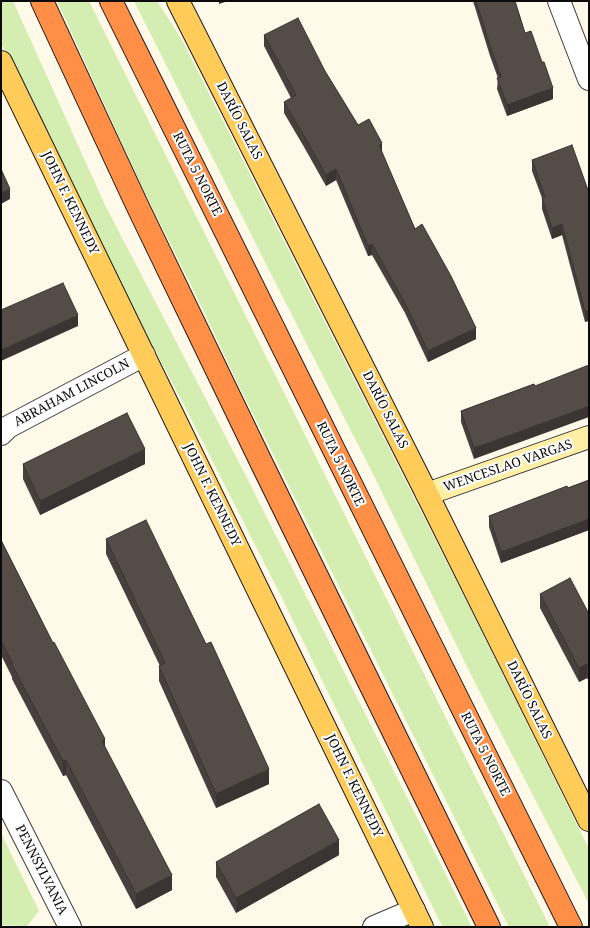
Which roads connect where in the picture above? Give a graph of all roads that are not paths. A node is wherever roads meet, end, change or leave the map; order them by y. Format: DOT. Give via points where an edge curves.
graph roads {
  1 [pos="42,1"];
  2 [pos="111,1"];
  3 [pos="178,1"];
  4 [pos="559,1"];
  5 [pos="1,62"];
  6 [pos="589,79"];
  7 [pos="7,90"];
  8 [pos="144,355"];
  9 [pos="1,434"];
  10 [pos="589,437"];
  11 [pos="427,494"];
  12 [pos="1,791"];
  13 [pos="589,820"];
  14 [pos="418,918"];
  15 [pos="70,927"];
  16 [pos="374,927"];
  17 [pos="489,927"];
  18 [pos="571,927"];
  1 -- 17 [label="highway" via="259,459"];
  2 -- 18 [label="highway, RUTA 5 NORTE"];
  3 -- 11 [label="main road, DARÍO SALAS"];
  4 -- 6 [label="street"];
  5 -- 7 [label="main road, JOHN F. KENNEDY"];
  7 -- 8 [label="main road, JOHN F. KENNEDY"];
  8 -- 9 [label="street, ABRAHAM LINCOLN" via="8,427"];
  8 -- 14 [label="main road, JOHN F. KENNEDY"];
  10 -- 11 [label="street, WENCESLAO VARGAS"];
  11 -- 13 [label="main road, DARÍO SALAS"];
  12 -- 15 [label="street, PENNSYLVANIA"];
  14 -- 16 [label="street"];
}
